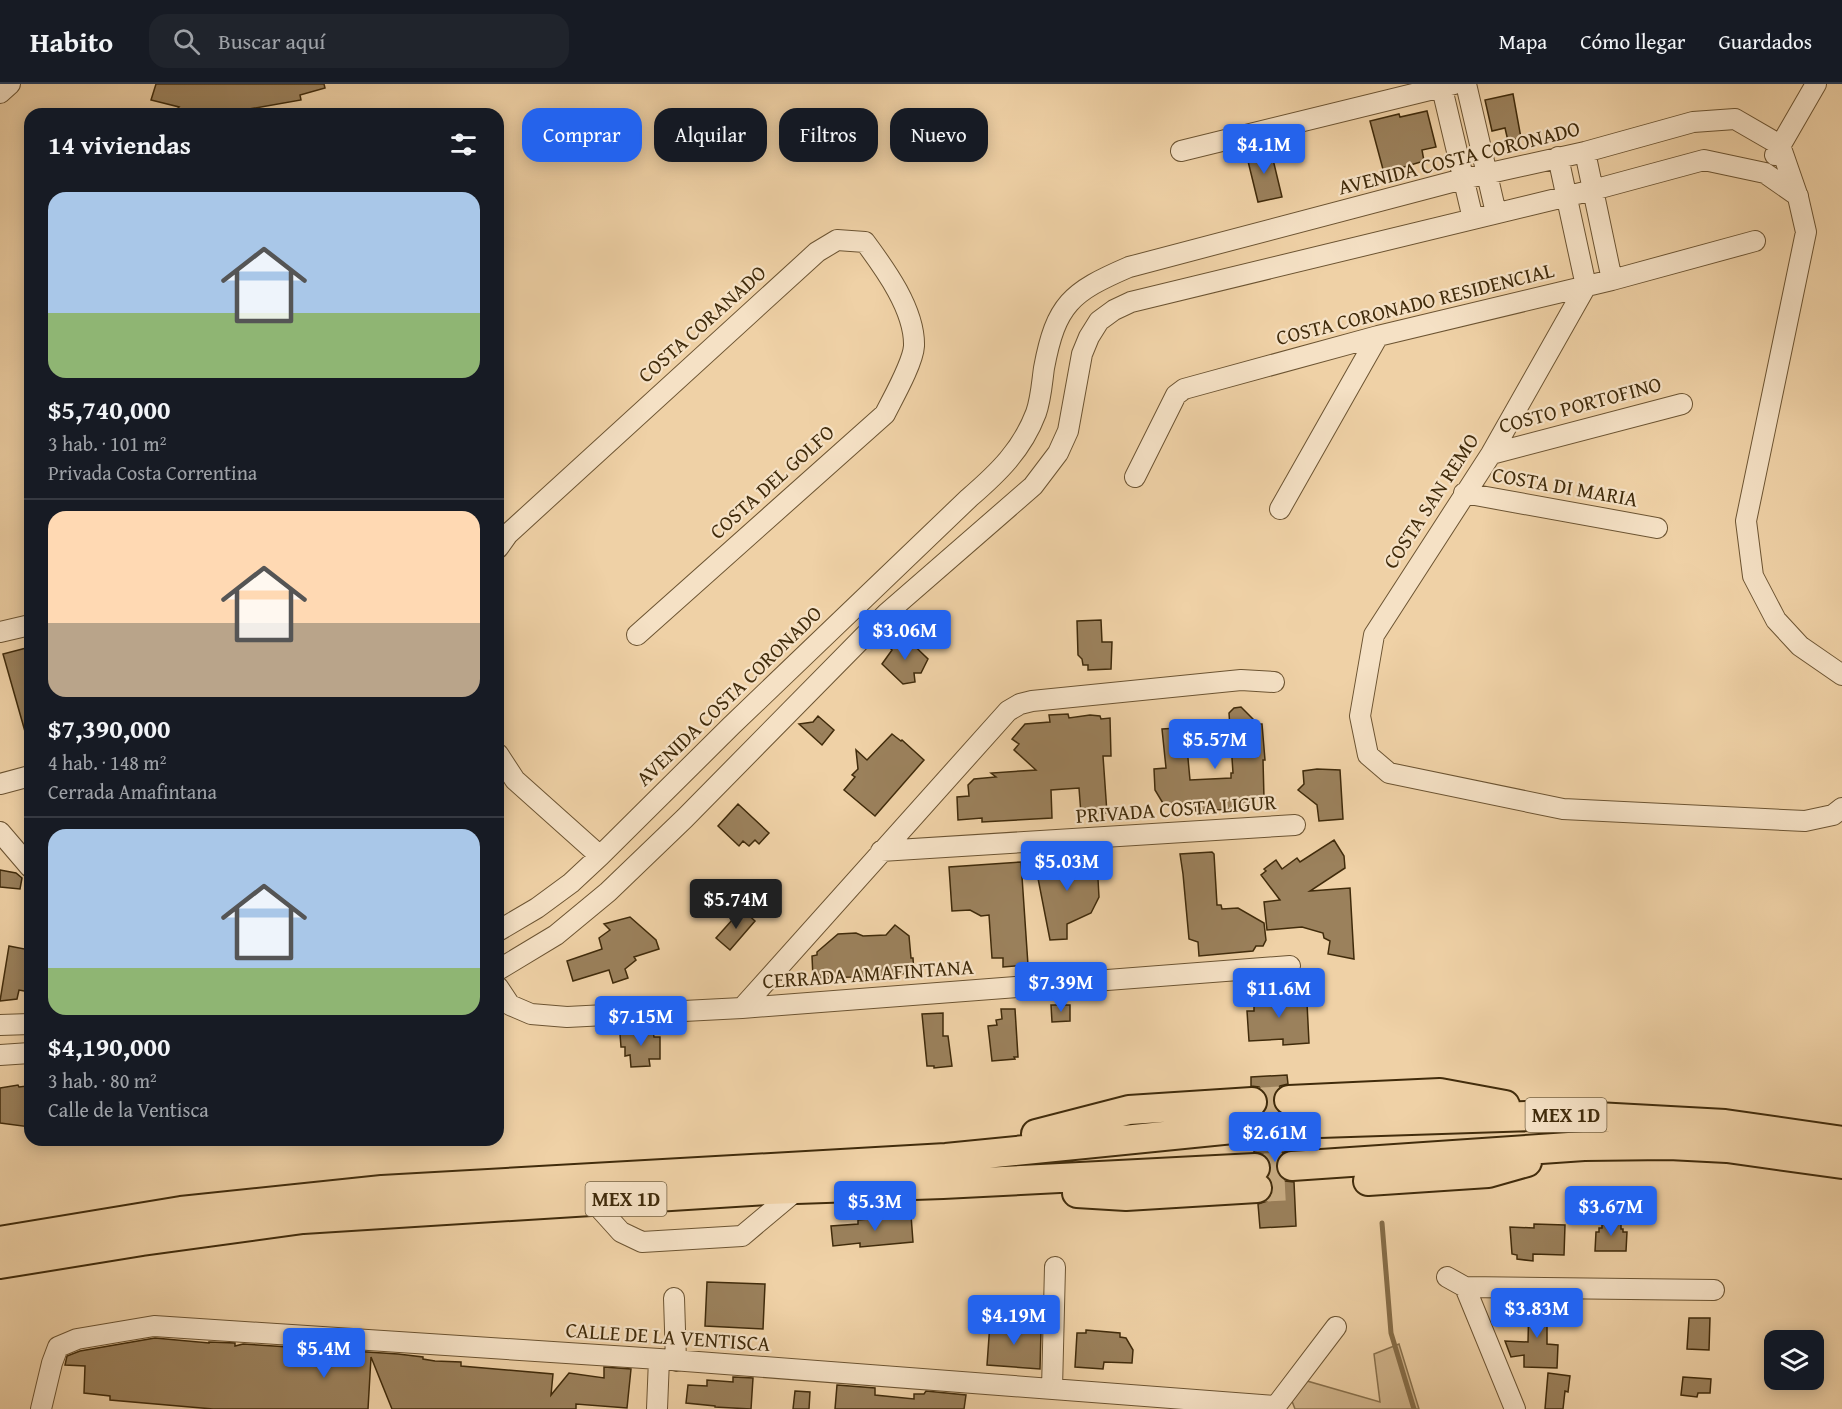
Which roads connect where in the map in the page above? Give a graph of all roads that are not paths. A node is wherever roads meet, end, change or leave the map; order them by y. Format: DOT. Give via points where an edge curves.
graph roads {
  1 [pos="10,84"];
  2 [pos="1466,84"];
  3 [pos="1816,84"];
  4 [pos="1446,85"];
  5 [pos="0,93"];
  6 [pos="1780,145"];
  7 [pos="1181,151"];
  8 [pos="1585,152"];
  9 [pos="1558,157"];
  10 [pos="1765,173"];
  11 [pos="1486,174"];
  12 [pos="1463,179"];
  13 [pos="1593,190"];
  14 [pos="1566,196"];
  15 [pos="1798,196"];
  16 [pos="1496,213"];
  17 [pos="1473,219"];
  18 [pos="1755,241"];
  19 [pos="1612,280"];
  20 [pos="1586,286"];
  21 [pos="1378,336"];
  22 [pos="914,346"];
  23 [pos="1682,404"];
  24 [pos="1491,454"];
  25 [pos="1135,477"];
  26 [pos="1464,493"];
  27 [pos="1280,509"];
  28 [pos="1657,528"];
  29 [pos="504,540"];
  30 [pos="24,626"];
  31 [pos="0,632"];
  32 [pos="637,635"];
  33 [pos="1842,675"];
  34 [pos="1274,682"];
  35 [pos="731,726"];
  36 [pos="754,748"];
  37 [pos="504,764"];
  38 [pos="24,778"];
  39 [pos="0,784"];
  40 [pos="1842,808"];
  41 [pos="1295,825"];
  42 [pos="0,832"];
  43 [pos="881,851"];
  44 [pos="600,856"];
  45 [pos="24,860"];
  46 [pos="504,927"];
  47 [pos="504,966"];
  48 [pos="1290,966"];
  49 [pos="504,998"];
  50 [pos="742,1008"];
  51 [pos="24,1024"];
  52 [pos="0,1025"];
  53 [pos="24,1053"];
  54 [pos="0,1055"];
  55 [pos="1289,1112"];
  56 [pos="1252,1114"];
  57 [pos="1842,1141"];
  58 [pos="1842,1164"];
  59 [pos="945,1171"];
  60 [pos="1293,1176"];
  61 [pos="1256,1178"];
  62 [pos="798,1189"];
  63 [pos="593,1201"];
  64 [pos="0,1241"];
  65 [pos="0,1264"];
  66 [pos="1054,1268"];
  67 [pos="1447,1277"];
  68 [pos="1465,1287"];
  69 [pos="1714,1290"];
  70 [pos="674,1298"];
  71 [pos="1336,1327"];
  72 [pos="667,1360"];
  73 [pos="1052,1389"];
  74 [pos="1277,1407"];
  75 [pos="40,1409"];
  76 [pos="657,1409"];
  77 [pos="1515,1409"];
  1 -- 5 [label="street"];
  2 -- 11 [label="street"];
  3 -- 6 [label="street"];
  4 -- 7 [label="street"];
  4 -- 12 [label="street"];
  6 -- 8 [label="street, AVENIDA COSTA CORONADO" via="1735,119 1694,122"];
  6 -- 10 [label="street"];
  6 -- 15 [label="street"];
  8 -- 9 [label="street, AVENIDA COSTA CORONADO"];
  8 -- 13 [label="street"];
  9 -- 11 [label="street, AVENIDA COSTA CORONADO"];
  9 -- 14 [label="street"];
  10 -- 13 [label="street" via="1704,160"];
  10 -- 15 [label="street"];
  11 -- 12 [label="street, AVENIDA COSTA CORONADO"];
  11 -- 16 [label="street"];
  12 -- 17 [label="street"];
  12 -- 35 [label="street, AVENIDA COSTA CORONADO" via="1130,267 1093,282 1065,305 1050,341 1036,412 1019,448 1000,472"];
  13 -- 14 [label="street"];
  13 -- 19 [label="street"];
  14 -- 16 [label="street"];
  14 -- 20 [label="street"];
  15 -- 33 [label="street" via="1806,232 1746,521 1753,576 1776,620 1800,646"];
  16 -- 17 [label="street"];
  17 -- 36 [label="street" via="1131,302 1099,321 1082,354 1068,431 1058,453 1033,486 887,614"];
  18 -- 19 [label="street, COSTA CORONADO RESIDENCIAL"];
  19 -- 20 [label="street, COSTA CORONADO RESIDENCIAL"];
  20 -- 21 [label="street, COSTA CORONADO RESIDENCIAL"];
  20 -- 24 [label="street, COSTA SAN REMO"];
  21 -- 25 [label="street, COSTA CORONADO RESIDENCIAL" via="1184,389 1176,395"];
  21 -- 27 [label="street"];
  22 -- 29 [label="street, COSTA CORANADO" via="910,320 883,266 865,242 837,240 817,252"];
  22 -- 32 [label="street, COSTA DEL GOLFO" via="885,414"];
  23 -- 24 [label="street, COSTO PORTOFINO"];
  24 -- 26 [label="street, COSTA SAN REMO"];
  26 -- 28 [label="street, COSTA DI MARIA"];
  26 -- 40 [label="street, COSTA SAN REMO" via="1374,635 1360,717 1368,755 1389,773 1563,809 1805,821 1833,815"];
  30 -- 31 [label="street"];
  34 -- 43 [label="street" via="1240,680 1020,704 1008,711"];
  35 -- 36 [label="street"];
  35 -- 44 [label="street, AVENIDA COSTA CORONADO"];
  36 -- 47 [label="street" via="608,892 556,935"];
  37 -- 44 [label="street" via="514,780"];
  38 -- 39 [label="street"];
  41 -- 43 [label="street, PRIVADA COSTA LIGUR"];
  42 -- 45 [label="street"];
  43 -- 50 [label="street"];
  44 -- 46 [label="street, AVENIDA COSTA CORONADO" via="571,883"];
  48 -- 50 [label="street, CERRADA AMAFINTANA"];
  49 -- 50 [label="street, CERRADA AMAFINTANA" via="510,1005 531,1014 567,1017"];
  51 -- 52 [label="street"];
  53 -- 54 [label="street"];
  55 -- 57 [label="highway, MEX 1D" via="1440,1094 1560,1114 1725,1124"];
  56 -- 59 [label="highway" via="1129,1110"];
  58 -- 60 [label="highway, MEX 1D" via="1726,1148 1584,1146 1488,1173"];
  59 -- 61 [label="highway, MEX 1D"];
  59 -- 62 [label="highway, MEX 1D"];
  59 -- 64 [label="highway, MEX 1D" via="382,1190 181,1211"];
  62 -- 63 [label="highway, MEX 1D"];
  62 -- 63 [label="street" via="742,1236 642,1242 621,1232"];
  63 -- 65 [label="highway, MEX 1D" via="303,1219"];
  66 -- 73 [label="street"];
  67 -- 68 [label="street"];
  68 -- 69 [label="street"];
  68 -- 77 [label="street"];
  70 -- 72 [label="street"];
  71 -- 74 [label="street"];
  72 -- 73 [label="street, CALLE DE LA VENTISCA"];
  72 -- 75 [label="street, CALLE DE LA VENTISCA" via="154,1326 77,1339 58,1347"];
  72 -- 76 [label="street"];
  73 -- 74 [label="street, CALLE DE LA VENTISCA"];
}
